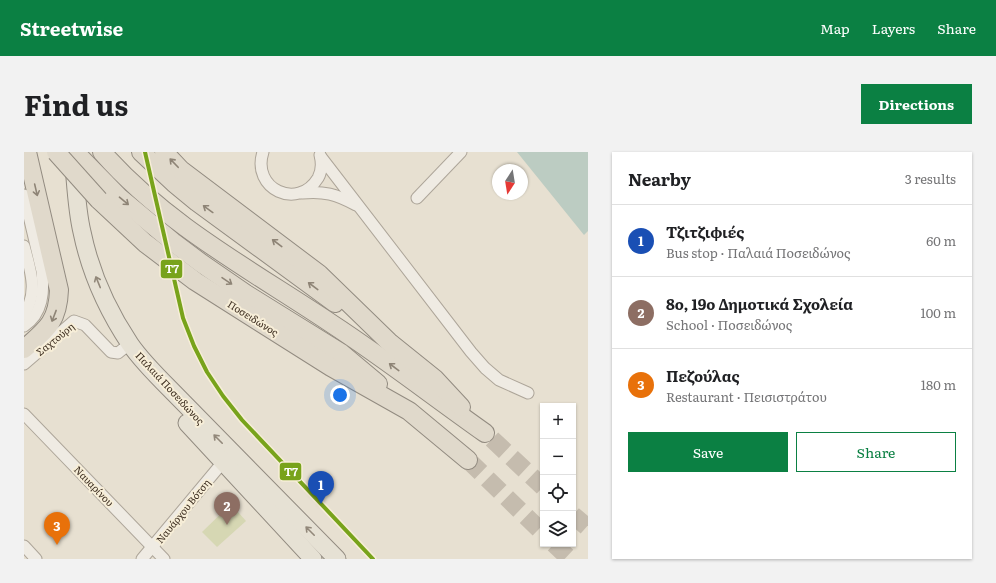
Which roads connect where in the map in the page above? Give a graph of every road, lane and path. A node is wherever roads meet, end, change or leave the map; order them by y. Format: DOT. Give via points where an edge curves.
graph roads {
  1 [pos="27,152"];
  2 [pos="56,152"];
  3 [pos="62,152"];
  4 [pos="74,152"];
  5 [pos="102,152"];
  6 [pos="141,152"];
  7 [pos="164,152"];
  8 [pos="263,152"];
  9 [pos="461,152"];
  10 [pos="320,154"];
  11 [pos="299,193"];
  12 [pos="24,195"];
  13 [pos="417,198"];
  14 [pos="360,207"];
  15 [pos="24,246"];
  16 [pos="24,314"];
  17 [pos="24,326"];
  18 [pos="389,342"];
  19 [pos="24,349"];
  20 [pos="123,349"];
  21 [pos="24,364"];
  22 [pos="528,394"];
  23 [pos="409,411"];
  24 [pos="24,414"];
  25 [pos="468,460"];
  26 [pos="223,462"];
  27 [pos="24,546"];
  28 [pos="153,547"];
  29 [pos="36,559"];
  30 [pos="142,559"];
  31 [pos="164,559"];
  32 [pos="313,559"];
  33 [pos="337,559"];
  1 -- 19 [label="highway, one-way" via="59,290 58,305 52,322"];
  2 -- 23 [label="highway, Ποσειδώνος, bridge" via="99,200 145,243 195,281 331,367"];
  3 -- 20 [label="main road, Παλαιά Ποσειδώνος" via="68,216 77,259 96,307"];
  4 -- 23 [label="highway, one-way" via="120,198 173,242 246,294 341,353"];
  33 -- 4 [label="main road, Παλαιά Ποσειδώνος, one-way" via="170,390 130,344 107,304 90,261 81,227"];
  18 -- 5 [label="highway, one-way" via="435,379 488,436 332,324 189,230 163,210"];
  18 -- 6 [label="highway, one-way" via="197,202"];
  18 -- 7 [label="highway, one-way" via="319,274 181,170"];
  8 -- 11 [label="street" via="260,167 267,183 282,193"];
  9 -- 13 [label="street"];
  10 -- 11 [label="street" via="320,175 311,186"];
  10 -- 14 [label="street"];
  11 -- 14 [label="street" via="333,194"];
  12 -- 17 [label="street" via="43,284 42,299 37,312"];
  14 -- 22 [label="street" via="475,357 499,380"];
  15 -- 16 [label="street" via="33,282 29,307"];
  20 -- 21 [label="street, Σαχτούρη" via="111,352 85,325 74,321"];
  20 -- 26 [label="main road, Παλαιά Ποσειδώνος"];
  23 -- 25 [label="highway, Ποσειδώνος"];
  24 -- 28 [label="street, Ναυαρίνου"];
  26 -- 28 [label="street, Ναυάρχου Βότση"];
  26 -- 32 [label="main road"];
  27 -- 29 [label="street"];
  28 -- 30 [label="street, Ναυάρχου Βότση"];
  28 -- 31 [label="street, Ναυαρίνου"];
}
